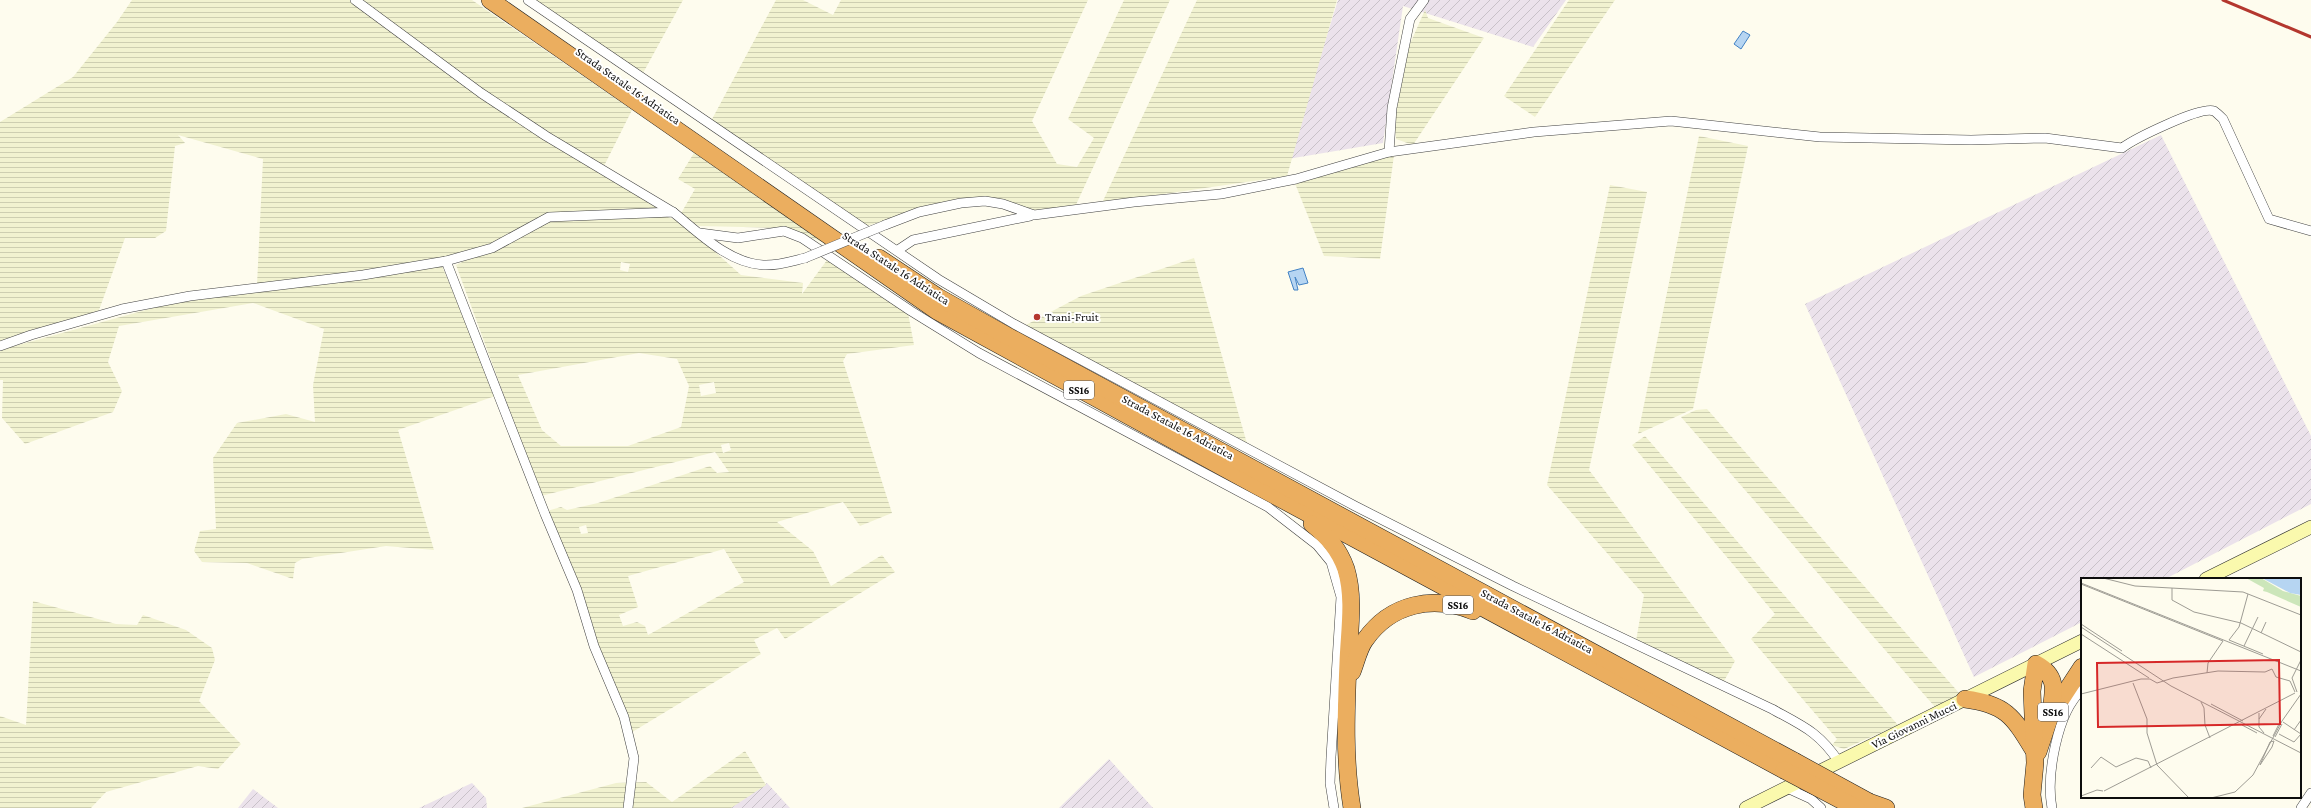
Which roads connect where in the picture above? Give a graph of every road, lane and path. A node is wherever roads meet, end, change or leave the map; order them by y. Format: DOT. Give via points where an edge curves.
graph roads {
  1 [pos="355,0"];
  2 [pos="490,0"];
  3 [pos="503,0"];
  4 [pos="528,0"];
  5 [pos="1424,0"];
  6 [pos="1389,152"];
  7 [pos="673,212"];
  8 [pos="1034,215"];
  9 [pos="2311,231"];
  10 [pos="700,233"];
  11 [pos="898,250"];
  12 [pos="446,261"];
  13 [pos="0,346"];
  14 [pos="1257,486"];
  15 [pos="2311,527"];
  16 [pos="2208,578"];
  17 [pos="2081,642"];
  18 [pos="2036,664"];
  19 [pos="1597,668"];
  20 [pos="2081,669"];
  21 [pos="1347,685"];
  22 [pos="2081,691"];
  23 [pos="1965,699"];
  24 [pos="2050,716"];
  25 [pos="2034,757"];
  26 [pos="1839,762"];
  27 [pos="1789,765"];
  28 [pos="1787,788"];
  29 [pos="2311,793"];
  30 [pos="2030,804"];
  31 [pos="1869,806"];
  32 [pos="628,808"];
  33 [pos="1334,808"];
  34 [pos="1352,808"];
  35 [pos="1746,808"];
  36 [pos="1822,808"];
  37 [pos="1886,808"];
  38 [pos="2052,808"];
  39 [pos="2301,808"];
  1 -- 7 [label="street" via="481,93 546,136"];
  2 -- 14 [label="highway, Strada Statale 16 Adriatica / SS16" via="937,311"];
  3 -- 27 [label="highway, Strada Statale 16 Adriatica / SS16" via="938,297"];
  4 -- 11 [label="street"];
  5 -- 6 [label="street" via="1410,19 1392,108"];
  6 -- 8 [label="street" via="1296,179 1221,194"];
  6 -- 9 [label="street" via="1534,132 1671,120 1820,137 1971,140 2045,138 2122,148 2184,117 2213,111 2224,119 2269,219"];
  7 -- 10 [label="street"];
  7 -- 12 [label="street" via="549,218 492,248"];
  8 -- 10 [label="street, bridge" via="1003,204 985,201 961,203 919,212 805,258 762,265 743,260"];
  8 -- 11 [label="street" via="913,240"];
  10 -- 33 [label="street" via="738,238 784,231 802,238 979,353 1268,507 1316,545 1331,562 1341,597 1330,783"];
  11 -- 26 [label="street" via="938,279 1014,324 1355,506 1513,586 1772,709 1813,732 1827,744"];
  12 -- 13 [label="street" via="363,275 198,295 122,309"];
  12 -- 32 [label="street" via="577,590 594,646 624,717 634,758"];
  14 -- 19 [label="highway, Strada Statale 16 Adriatica / SS16"];
  14 -- 21 [label="highway, SS16" via="1327,536 1338,550 1350,588"];
  15 -- 16 [label="main road"];
  17 -- 18 [label="main road, Via Giovanni Mucci"];
  18 -- 23 [label="main road, Via Giovanni Mucci"];
  18 -- 24 [label="highway, SS16" via="2046,669 2052,677 2054,686"];
  18 -- 25 [label="highway, SS16" via="2032,691"];
  19 -- 21 [label="highway, SS16" via="1550,651 1457,604 1435,602 1414,604 1377,626 1365,640"];
  19 -- 27 [label="highway, Strada Statale 16 Adriatica / SS16"];
  20 -- 24 [label="highway, SS16"];
  21 -- 34 [label="highway, SS16" via="1346,770"];
  22 -- 38 [label="street" via="2067,713 2057,739 2052,768"];
  23 -- 25 [label="highway" via="1988,702 2005,711 2020,727"];
  23 -- 26 [label="main road, Via Giovanni Mucci"];
  24 -- 25 [label="highway, SS16"];
  25 -- 30 [label="highway, SS16"];
  26 -- 28 [label="main road, Via Giovanni Mucci"];
  27 -- 31 [label="highway, Strada Statale 16 Adriatica / SS16, bridge"];
  28 -- 35 [label="main road, Via Giovanni Mucci"];
  28 -- 36 [label="street" via="1811,798"];
  29 -- 39 [label="street"];
  31 -- 37 [label="highway, SS16"];
}
